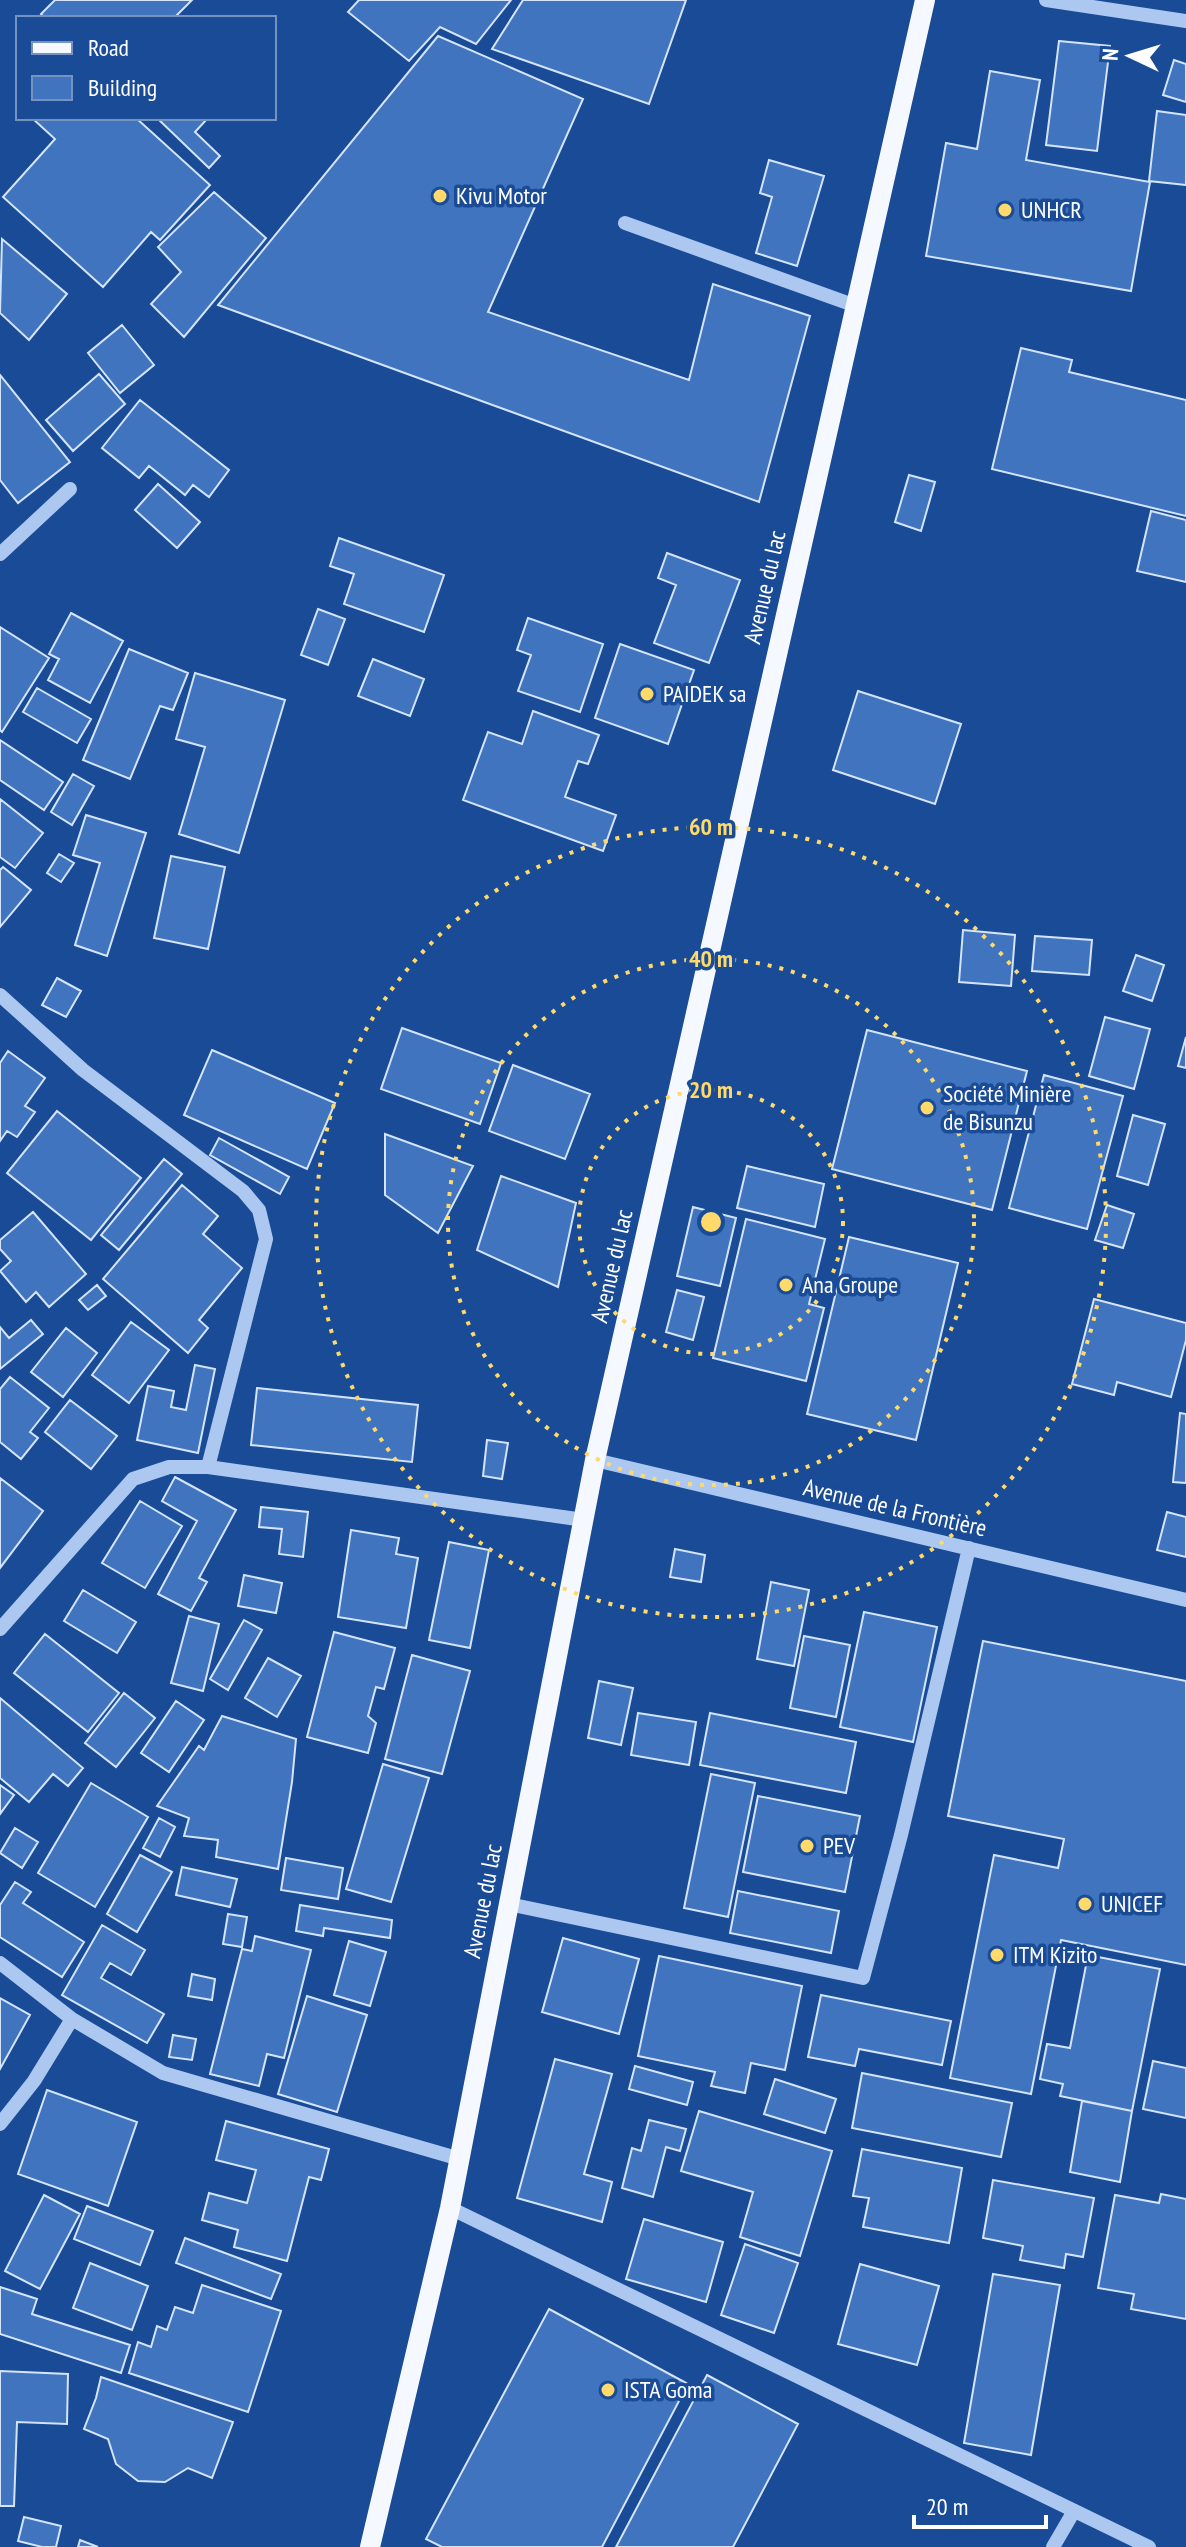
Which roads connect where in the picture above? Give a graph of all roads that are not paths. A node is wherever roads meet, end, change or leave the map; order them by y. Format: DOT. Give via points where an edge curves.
graph roads {
  1 [pos="925,0"];
  2 [pos="1046,0"];
  3 [pos="1186,21"];
  4 [pos="625,223"];
  5 [pos="856,306"];
  6 [pos="70,489"];
  7 [pos="0,554"];
  8 [pos="0,995"];
  9 [pos="595,1460"];
  10 [pos="208,1467"];
  11 [pos="584,1520"];
  12 [pos="969,1548"];
  13 [pos="1186,1600"];
  14 [pos="0,1629"];
  15 [pos="509,1904"];
  16 [pos="0,1963"];
  17 [pos="72,2019"];
  18 [pos="0,2124"];
  19 [pos="460,2159"];
  20 [pos="450,2208"];
  21 [pos="1074,2511"];
  22 [pos="370,2547"];
  23 [pos="1053,2547"];
  24 [pos="1149,2547"];
  1 -- 5 [label="main road, Avenue du lac"];
  2 -- 3 [label="street"];
  4 -- 5 [label="street"];
  5 -- 9 [label="main road, Avenue du lac"];
  6 -- 7 [label="street"];
  8 -- 10 [label="street" via="83,1070 243,1191 259,1210 266,1239"];
  9 -- 11 [label="main road, Avenue du lac"];
  9 -- 12 [label="street, Avenue de la Frontière"];
  10 -- 11 [label="street"];
  10 -- 14 [label="street" via="169,1467 133,1479"];
  11 -- 15 [label="main road, Avenue du lac"];
  12 -- 13 [label="street, Avenue de la Frontière"];
  12 -- 15 [label="street" via="863,1978"];
  15 -- 19 [label="main road, Avenue du lac"];
  16 -- 17 [label="street"];
  17 -- 18 [label="street"];
  17 -- 19 [label="street" via="163,2073"];
  19 -- 20 [label="main road, Avenue du lac"];
  20 -- 21 [label="street"];
  20 -- 22 [label="main road, Avenue du lac"];
  21 -- 23 [label="street"];
  21 -- 24 [label="street"];
}
